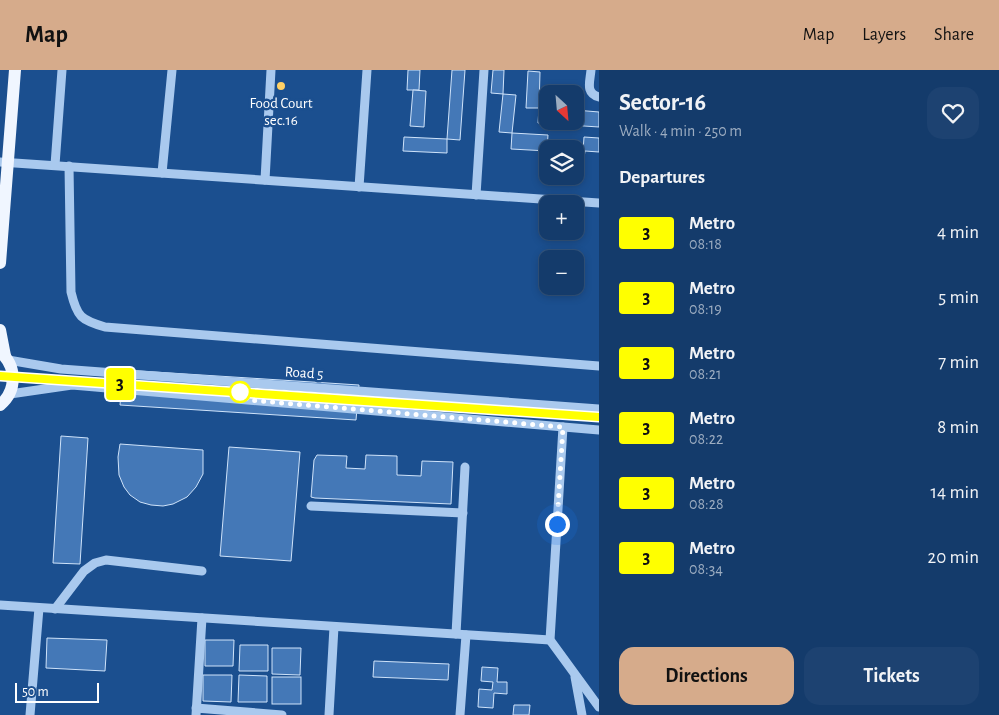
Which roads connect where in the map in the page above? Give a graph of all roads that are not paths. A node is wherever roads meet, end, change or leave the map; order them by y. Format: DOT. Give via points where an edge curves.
graph roads {
  1 [pos="15,70"];
  2 [pos="62,70"];
  3 [pos="172,70"];
  4 [pos="271,70"];
  5 [pos="367,70"];
  6 [pos="484,70"];
  7 [pos="591,70"];
  8 [pos="599,97"];
  9 [pos="4,162"];
  10 [pos="55,166"];
  11 [pos="69,166"];
  12 [pos="162,173"];
  13 [pos="265,180"];
  14 [pos="358,187"];
  15 [pos="476,195"];
  16 [pos="599,203"];
  17 [pos="0,263"];
  18 [pos="0,330"];
  19 [pos="4,356"];
  20 [pos="599,366"];
  21 [pos="10,394"];
  22 [pos="0,405"];
  23 [pos="599,409"];
  24 [pos="563,427"];
  25 [pos="599,430"];
  26 [pos="465,467"];
  27 [pos="311,506"];
  28 [pos="463,513"];
  29 [pos="202,571"];
  30 [pos="0,605"];
  31 [pos="39,608"];
  32 [pos="56,609"];
  33 [pos="202,618"];
  34 [pos="334,626"];
  35 [pos="461,635"];
  36 [pos="550,640"];
  37 [pos="575,674"];
  38 [pos="599,706"];
  39 [pos="196,712"];
  40 [pos="30,715"];
  41 [pos="282,715"];
  42 [pos="329,715"];
  43 [pos="460,715"];
  44 [pos="582,715"];
  1 -- 9 [label="main road"];
  2 -- 10 [label="street"];
  3 -- 12 [label="street"];
  4 -- 13 [label="street"];
  5 -- 14 [label="street"];
  6 -- 15 [label="street"];
  7 -- 8 [label="street" via="590,91"];
  9 -- 10 [label="street"];
  9 -- 17 [label="main road"];
  10 -- 11 [label="street"];
  11 -- 12 [label="street"];
  11 -- 20 [label="street" via="71,292 75,308 89,322 105,327"];
  12 -- 13 [label="street"];
  13 -- 14 [label="street"];
  14 -- 15 [label="street"];
  15 -- 16 [label="street"];
  18 -- 19 [label="main road"];
  19 -- 21 [label="main road" via="14,377"];
  19 -- 23 [label="street, Road 5" via="60,369"];
  21 -- 22 [label="main road"];
  21 -- 24 [label="street, Road 5" via="72,385"];
  24 -- 25 [label="street, Road 5"];
  24 -- 36 [label="street"];
  26 -- 28 [label="street"];
  27 -- 28 [label="street"];
  28 -- 35 [label="street"];
  29 -- 32 [label="street" via="106,560 84,571"];
  30 -- 31 [label="street"];
  31 -- 32 [label="street"];
  31 -- 40 [label="street"];
  32 -- 33 [label="street"];
  33 -- 34 [label="street"];
  33 -- 39 [label="street"];
  34 -- 35 [label="street"];
  34 -- 42 [label="street"];
  35 -- 36 [label="street"];
  35 -- 43 [label="street"];
  36 -- 37 [label="street"];
  37 -- 38 [label="street"];
  37 -- 44 [label="street"];
  39 -- 41 [label="street"];
}
